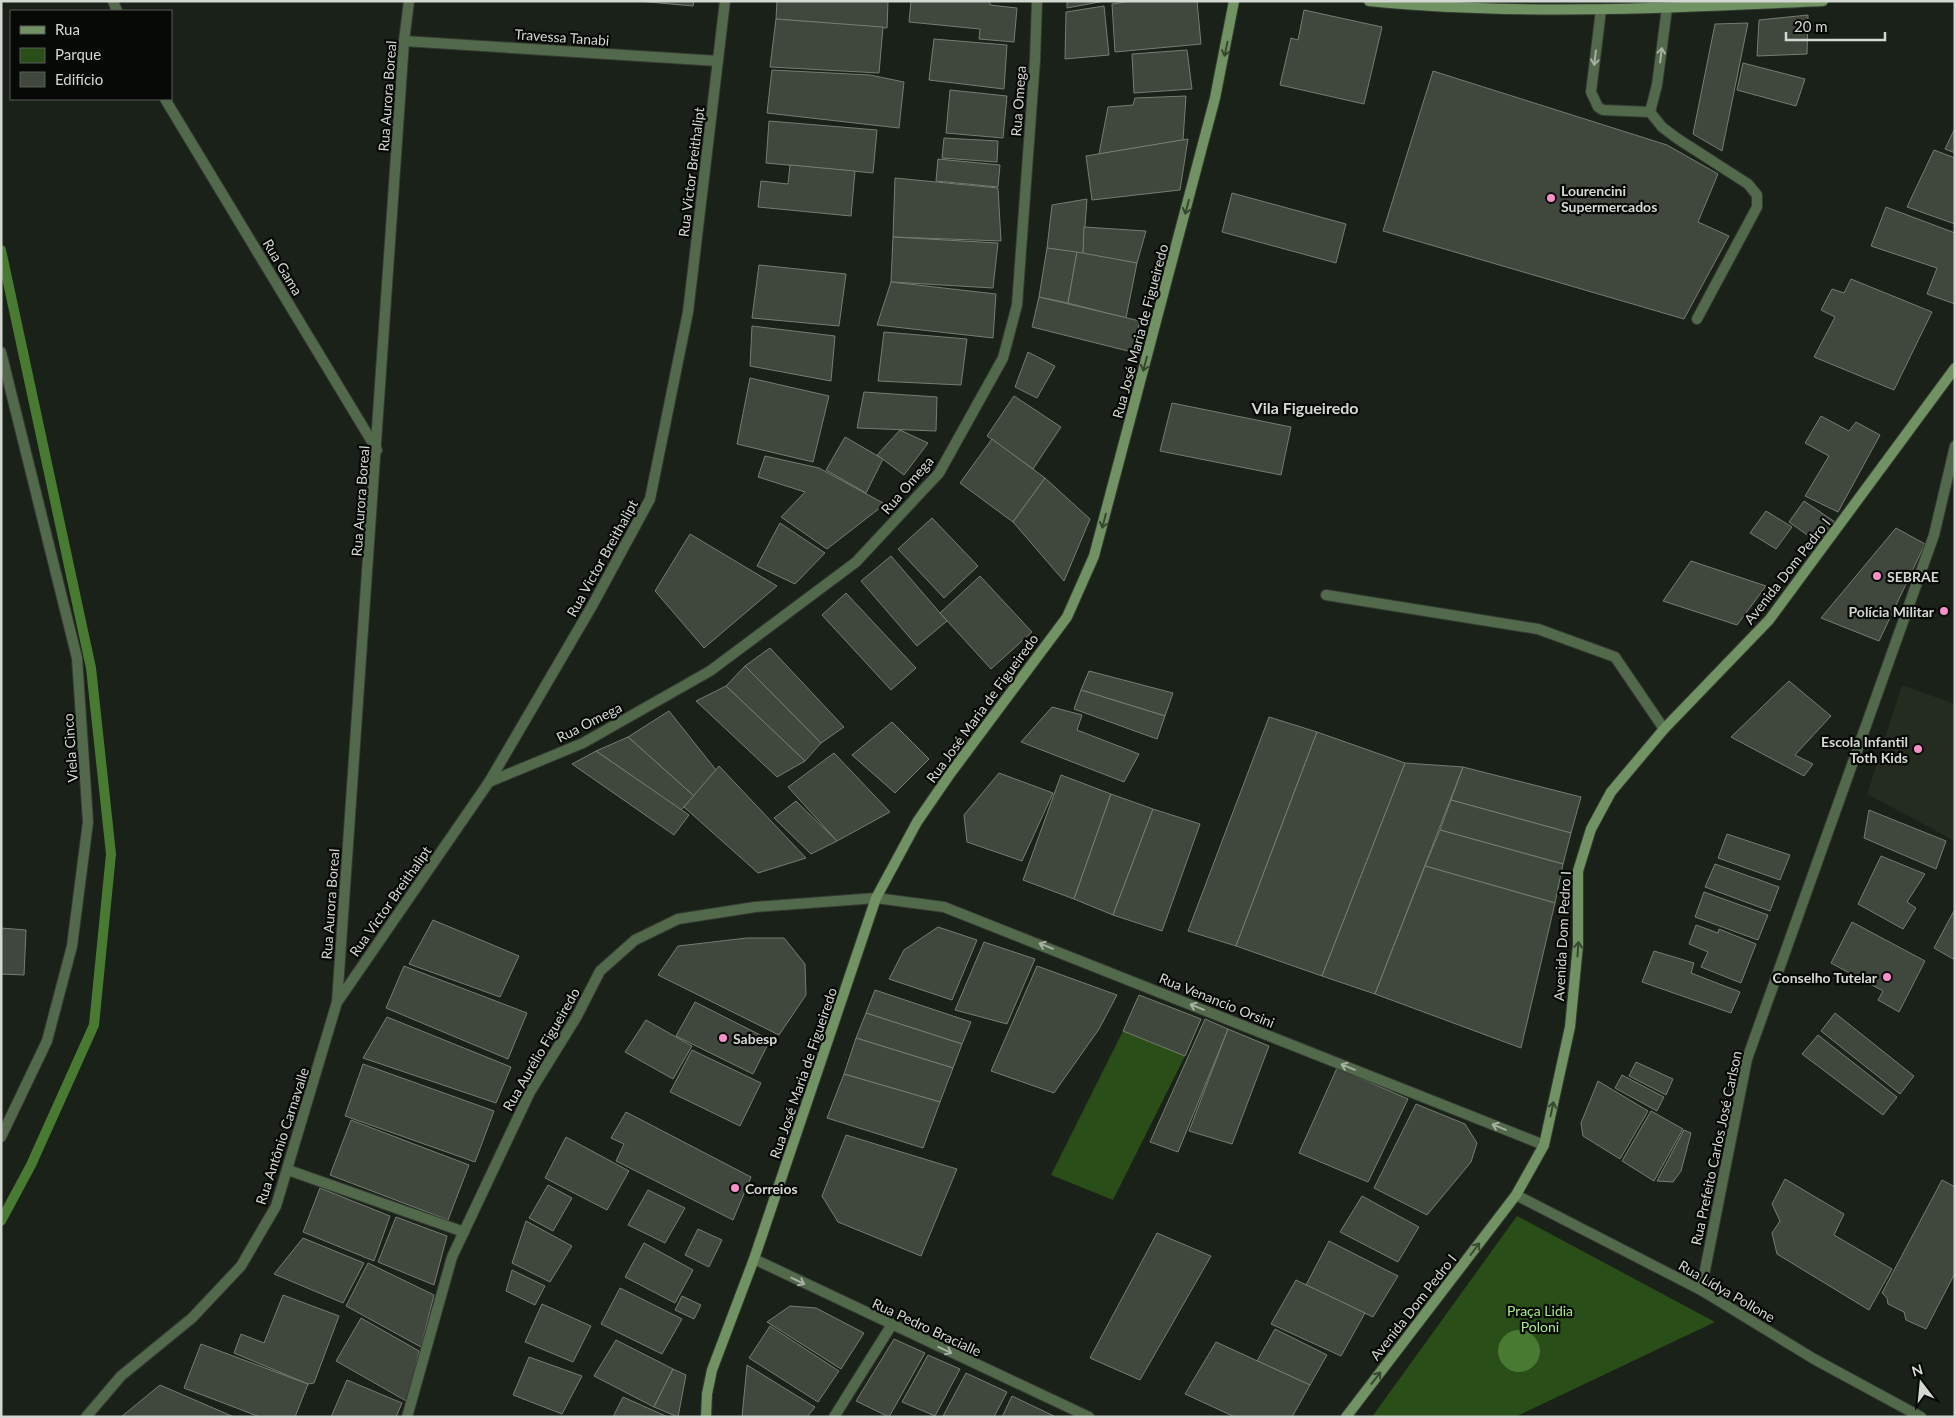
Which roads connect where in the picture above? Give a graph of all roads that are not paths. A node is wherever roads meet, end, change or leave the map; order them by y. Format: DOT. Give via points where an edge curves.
graph roads {
  1 [pos="409,1"];
  2 [pos="725,1"];
  3 [pos="1037,1"];
  4 [pos="1234,1"];
  5 [pos="1369,1"];
  6 [pos="1823,1"];
  7 [pos="1667,8"];
  8 [pos="1601,10"];
  9 [pos="404,41"];
  10 [pos="718,61"];
  11 [pos="166,100"];
  12 [pos="1650,112"];
  13 [pos="1697,319"];
  14 [pos="1,352"];
  15 [pos="1955,368"];
  16 [pos="1955,446"];
  17 [pos="377,450"];
  18 [pos="1326,595"];
  19 [pos="1664,730"];
  20 [pos="489,782"];
  21 [pos="876,898"];
  22 [pos="337,1002"];
  23 [pos="1,1137"];
  24 [pos="1544,1145"];
  25 [pos="288,1170"];
  26 [pos="1516,1195"];
  27 [pos="464,1232"];
  28 [pos="754,1260"];
  29 [pos="1701,1290"];
  30 [pos="891,1326"];
  31 [pos="1911,1414"];
  32 [pos="86,1417"];
  33 [pos="407,1417"];
  34 [pos="706,1417"];
  35 [pos="834,1417"];
  36 [pos="1089,1417"];
  37 [pos="1346,1417"];
  38 [pos="1921,1417"];
  1 -- 9 [label="street, Rua Aurora Boreal"];
  2 -- 10 [label="street, Rua Victor Breithalipt"];
  3 -- 20 [label="street, Rua Omega" via="1017,305 1004,358 939,473 856,562 710,671 583,743"];
  4 -- 21 [label="main road, Rua José Maria de Figueiredo, one-way" via="1215,98 1094,556 1067,617 917,822"];
  5 -- 8 [label="main road"];
  6 -- 7 [label="main road"];
  7 -- 8 [label="main road"];
  12 -- 7 [label="street, one-way" via="1658,85"];
  8 -- 12 [label="street, one-way" via="1591,92 1595,102 1603,110"];
  9 -- 10 [label="street, Travessa Tanabi"];
  9 -- 17 [label="street, Rua Aurora Boreal"];
  10 -- 20 [label="street, Rua Victor Breithalipt" via="688,312 650,499"];
  11 -- 17 [label="street, Rua Gama"];
  12 -- 13 [label="street" via="1662,127 1727,168 1757,195 1758,207"];
  14 -- 23 [label="street, Viela Cinco" via="78,658 88,822 72,946 47,1041"];
  15 -- 19 [label="main road, Avenida Dom Pedro I" via="1769,620"];
  16 -- 29 [label="street, Rua Prefeito Carlos José Carlson" via="1934,535 1747,1059"];
  17 -- 22 [label="street, Rua Aurora Boreal"];
  18 -- 19 [label="street" via="1538,630 1615,657"];
  24 -- 19 [label="main road, Avenida Dom Pedro I, one-way" via="1570,1027 1578,945 1578,871 1591,829 1611,792"];
  20 -- 22 [label="street, Rua Victor Breithalipt"];
  24 -- 21 [label="street, Rua Venancio Orsini, one-way" via="952,910"];
  21 -- 27 [label="street, Rua Aurélio Figueiredo" via="755,907 678,919 635,940 600,971 577,1016 530,1092"];
  21 -- 28 [label="main road, Rua José Maria de Figueiredo"];
  22 -- 25 [label="street, Rua Antônio Carnavalle"];
  24 -- 26 [label="main road, Avenida Dom Pedro I"];
  25 -- 27 [label="street"];
  25 -- 32 [label="street, Rua Antônio Carnavalle" via="276,1206 241,1266 192,1318 121,1376"];
  26 -- 29 [label="street, Rua Lídya Pollone"];
  37 -- 26 [label="main road, Avenida Dom Pedro I, one-way"];
  27 -- 33 [label="street, Rua Aurélio Figueiredo" via="452,1257"];
  28 -- 30 [label="street, Rua Pedro Bracialle, one-way"];
  28 -- 34 [label="main road, Rua José Maria de Figueiredo" via="712,1370"];
  29 -- 31 [label="street, Rua Lídya Pollone"];
  30 -- 35 [label="street"];
  30 -- 36 [label="street, Rua Pedro Bracialle, one-way"];
  31 -- 38 [label="street, Rua Lídya Pollone"];
}
